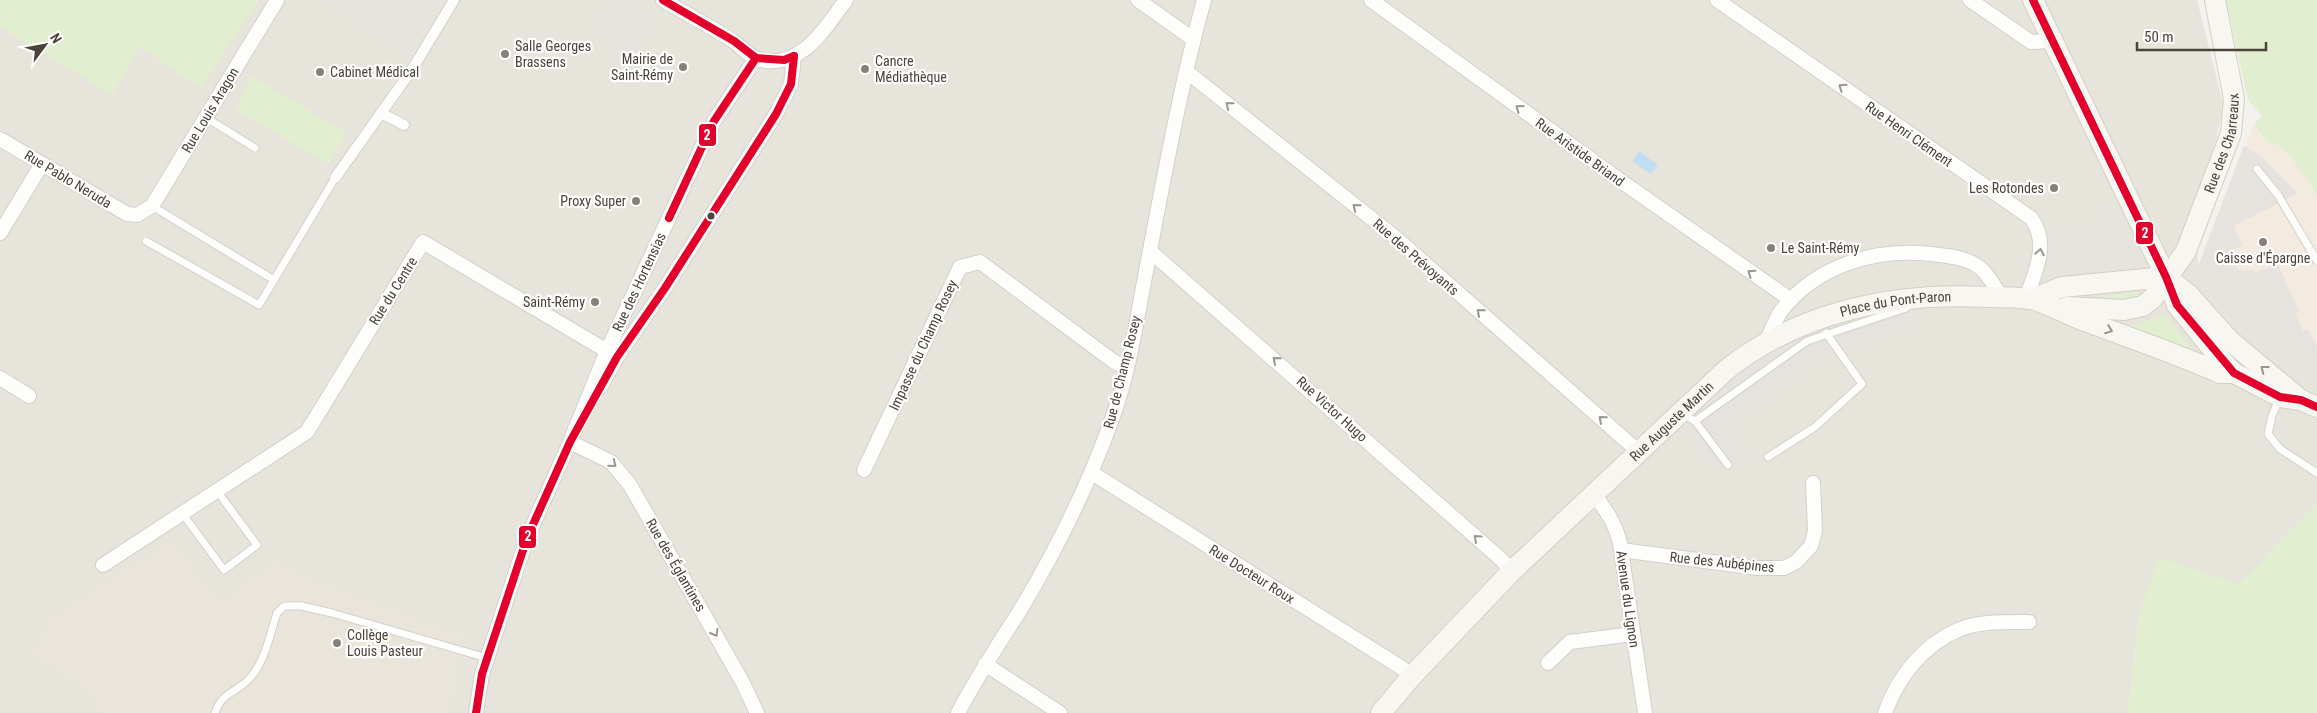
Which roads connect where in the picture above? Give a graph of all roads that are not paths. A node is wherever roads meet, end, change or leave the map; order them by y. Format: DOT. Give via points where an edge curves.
graph roads {
  1 [pos="277,0"];
  2 [pos="454,0"];
  3 [pos="663,0"];
  4 [pos="846,0"];
  5 [pos="1138,0"];
  6 [pos="1204,0"];
  7 [pos="1371,0"];
  8 [pos="1717,0"];
  9 [pos="1970,0"];
  10 [pos="2032,0"];
  11 [pos="2215,0"];
  12 [pos="1193,39"];
  13 [pos="2052,41"];
  14 [pos="794,56"];
  15 [pos="756,58"];
  16 [pos="1186,70"];
  17 [pos="380,113"];
  18 [pos="205,117"];
  19 [pos="404,125"];
  20 [pos="0,139"];
  21 [pos="255,148"];
  22 [pos="42,164"];
  23 [pos="2257,168"];
  24 [pos="335,178"];
  25 [pos="152,206"];
  26 [pos="138,215"];
  27 [pos="0,233"];
  28 [pos="146,241"];
  29 [pos="1150,251"];
  30 [pos="2317,261"];
  31 [pos="2166,277"];
  32 [pos="274,280"];
  33 [pos="1937,296"];
  34 [pos="2001,297"];
  35 [pos="1791,300"];
  36 [pos="2035,301"];
  37 [pos="1826,333"];
  38 [pos="1766,342"];
  39 [pos="607,351"];
  40 [pos="1126,368"];
  41 [pos="2234,373"];
  42 [pos="0,378"];
  43 [pos="29,396"];
  44 [pos="2280,397"];
  45 [pos="2309,404"];
  46 [pos="1687,417"];
  47 [pos="570,442"];
  48 [pos="1639,452"];
  49 [pos="1768,457"];
  50 [pos="1728,465"];
  51 [pos="864,470"];
  52 [pos="1092,473"];
  53 [pos="2317,473"];
  54 [pos="1813,483"];
  55 [pos="217,491"];
  56 [pos="1593,493"];
  57 [pos="182,514"];
  58 [pos="1621,550"];
  59 [pos="103,566"];
  60 [pos="1511,572"];
  61 [pos="2029,622"];
  62 [pos="1634,634"];
  63 [pos="487,658"];
  64 [pos="1548,663"];
  65 [pos="984,664"];
  66 [pos="1411,677"];
  67 [pos="215,713"];
  68 [pos="476,713"];
  69 [pos="757,713"];
  70 [pos="958,713"];
  71 [pos="1060,713"];
  72 [pos="1381,713"];
  73 [pos="1645,713"];
  74 [pos="1885,713"];
  1 -- 18 [label="street, Rue Louis Aragon"];
  2 -- 17 [label="street" via="413,68"];
  3 -- 15 [label="street"];
  4 -- 14 [label="street" via="816,40"];
  5 -- 12 [label="street"];
  6 -- 12 [label="street, Rue de Champ Rosey"];
  35 -- 7 [label="street, Rue Aristide Briand, one-way" via="1618,180"];
  36 -- 8 [label="street, Rue Henri Clément, one-way" via="2035,272 2042,238 2031,218"];
  9 -- 13 [label="street" via="2031,42"];
  10 -- 13 [label="main road"];
  11 -- 31 [label="main road, Rue des Charreaux" via="2234,99 2231,134 2186,251"];
  12 -- 16 [label="street, Rue de Champ Rosey"];
  13 -- 31 [label="main road"];
  14 -- 15 [label="street" via="784,60"];
  14 -- 47 [label="street" via="791,84 776,114 617,357"];
  15 -- 39 [label="street, Rue des Hortensias" via="714,121"];
  16 -- 29 [label="street, Rue de Champ Rosey"];
  48 -- 16 [label="street, Rue des Prévoyants, one-way" via="1396,238"];
  17 -- 19 [label="street"];
  17 -- 24 [label="street"];
  18 -- 21 [label="lane"];
  18 -- 25 [label="street, Rue Louis Aragon"];
  20 -- 22 [label="street, Rue Pablo Neruda"];
  22 -- 26 [label="street, Rue Pablo Neruda" via="127,214"];
  22 -- 27 [label="street"];
  23 -- 30 [label="lane" via="2278,195"];
  24 -- 32 [label="lane"];
  25 -- 26 [label="street, Rue Louis Aragon"];
  25 -- 32 [label="lane"];
  28 -- 32 [label="lane" via="259,306"];
  29 -- 40 [label="street, Rue de Champ Rosey"];
  60 -- 29 [label="street, Rue Victor Hugo, one-way" via="1494,553"];
  31 -- 36 [label="main road" via="2062,287"];
  31 -- 36 [label="main road, Rue des Charreaux" via="2153,298 2143,306 2124,310"];
  31 -- 41 [label="main road" via="2177,305"];
  45 -- 31 [label="main road, one-way" via="2229,340 2188,294"];
  33 -- 34 [label="main road, Place du Pont-Paron"];
  33 -- 37 [label="lane" via="1867,322"];
  33 -- 38 [label="main road, Place du Pont-Paron" via="1850,308 1811,320"];
  34 -- 35 [label="street" via="1979,267 1955,257 1903,252 1878,254 1843,265 1818,278"];
  34 -- 36 [label="main road, Place du Pont-Paron"];
  35 -- 38 [label="street" via="1780,312"];
  36 -- 41 [label="main road, one-way" via="2220,373"];
  37 -- 46 [label="lane" via="1807,341"];
  37 -- 49 [label="lane" via="1862,384 1815,426"];
  38 -- 46 [label="main road, Rue Auguste Martin" via="1726,370"];
  39 -- 47 [label="street, Rue des Hortensias"];
  39 -- 55 [label="street, Rue du Centre" via="423,242 307,432"];
  40 -- 51 [label="street, Impasse du Champ Rosey" via="1112,361 980,262 960,266"];
  40 -- 52 [label="street, Rue de Champ Rosey" via="1113,417"];
  41 -- 44 [label="main road"];
  42 -- 43 [label="street"];
  44 -- 45 [label="main road"];
  44 -- 53 [label="lane" via="2268,434 2280,449"];
  46 -- 48 [label="main road, Rue Auguste Martin"];
  46 -- 50 [label="lane"];
  47 -- 63 [label="street, Rue des Hortensias" via="527,538"];
  47 -- 69 [label="street, Rue des Églantines, one-way" via="611,462 630,485"];
  48 -- 56 [label="main road, Rue Auguste Martin"];
  52 -- 65 [label="street, Rue de Champ Rosey" via="1024,603"];
  52 -- 66 [label="street, Rue Docteur Roux" via="1402,668"];
  54 -- 58 [label="street, Rue des Aubépines" via="1815,531 1812,546 1796,562 1784,568 1758,568"];
  55 -- 57 [label="street, Rue du Centre"];
  55 -- 57 [label="lane" via="257,545 224,570"];
  56 -- 58 [label="street, Avenue du Lignon" via="1616,527"];
  56 -- 60 [label="main road, Rue Auguste Martin"];
  57 -- 59 [label="street, Rue du Centre"];
  58 -- 62 [label="street, Avenue du Lignon"];
  60 -- 66 [label="main road, Rue Auguste Martin"];
  61 -- 74 [label="street" via="1993,622 1960,629 1930,647 1893,690"];
  62 -- 64 [label="street" via="1570,642"];
  62 -- 73 [label="street, Avenue du Lignon"];
  63 -- 67 [label="lane" via="332,613 284,606 277,613 258,668 250,680 218,702"];
  63 -- 68 [label="street, Rue des Hortensias"];
  65 -- 70 [label="street, Rue de Champ Rosey"];
  65 -- 71 [label="street"];
  66 -- 72 [label="main road, Rue Auguste Martin"];
}
